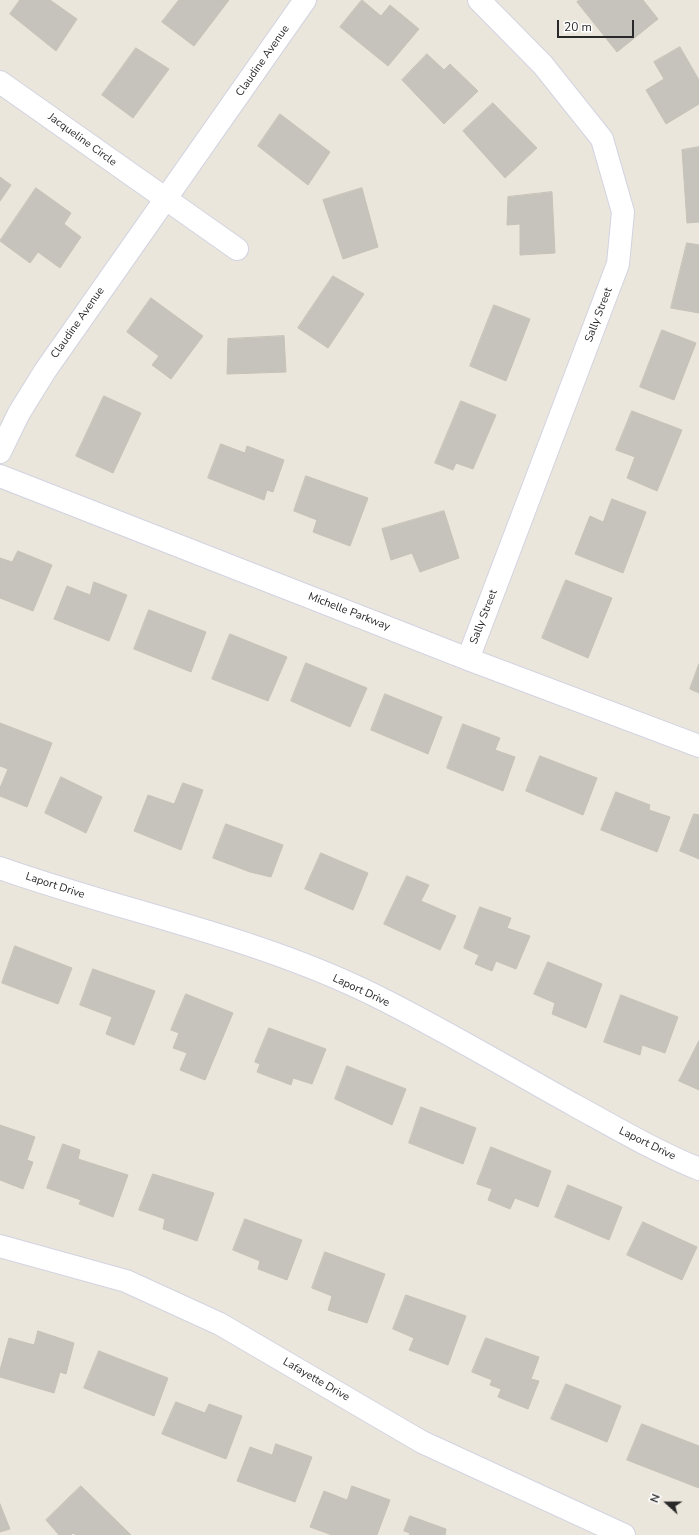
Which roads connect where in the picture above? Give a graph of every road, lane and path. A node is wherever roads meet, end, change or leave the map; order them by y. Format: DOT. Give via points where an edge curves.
graph roads {
  1 [pos="305,0"];
  2 [pos="479,0"];
  3 [pos="0,82"];
  4 [pos="165,200"];
  5 [pos="237,249"];
  6 [pos="0,452"];
  7 [pos="0,476"];
  8 [pos="468,659"];
  9 [pos="699,746"];
  10 [pos="0,868"];
  11 [pos="699,1169"];
  12 [pos="0,1246"];
  13 [pos="624,1535"];
  1 -- 4 [label="street, Claudine Avenue"];
  2 -- 8 [label="street, Sally Street" via="544,65 602,139 622,212 618,264"];
  3 -- 4 [label="street, Jacqueline Circle"];
  4 -- 5 [label="street"];
  4 -- 6 [label="street, Claudine Avenue" via="45,371 19,413"];
  7 -- 8 [label="street, Michelle Parkway"];
  8 -- 9 [label="street, Michelle Parkway"];
  10 -- 11 [label="street, Laport Drive" via="59,889 199,928 296,962 359,989 612,1127"];
  12 -- 13 [label="street, Lafayette Drive" via="126,1281 220,1324 422,1442"];
}
